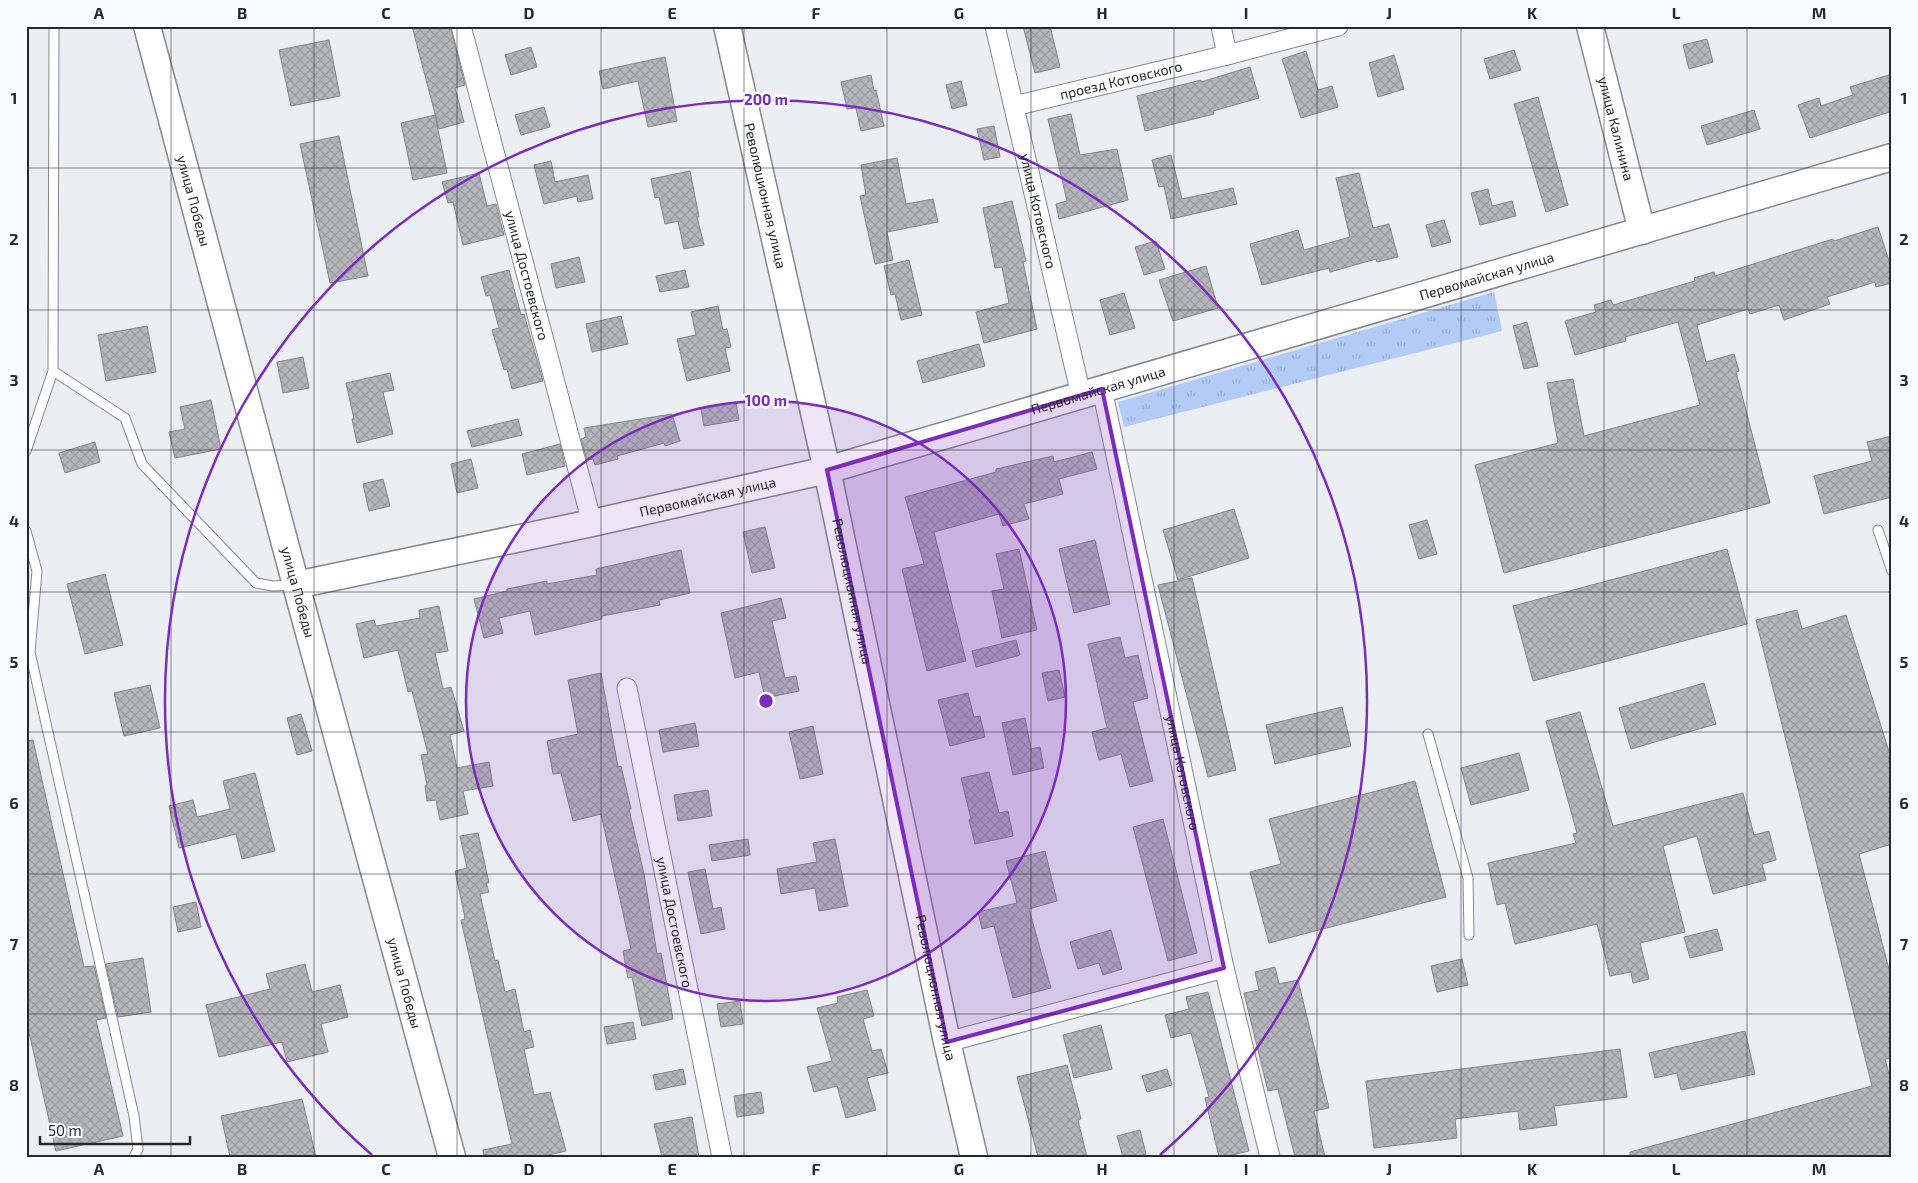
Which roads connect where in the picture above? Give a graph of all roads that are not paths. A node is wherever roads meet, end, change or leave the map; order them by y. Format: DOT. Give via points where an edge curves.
graph roads {
  1 [pos="54,26"];
  2 [pos="146,26"];
  3 [pos="461,26"];
  4 [pos="727,26"];
  5 [pos="995,26"];
  6 [pos="1221,26"];
  7 [pos="1338,26"];
  8 [pos="1590,26"];
  9 [pos="1228,55"];
  10 [pos="1014,106"];
  11 [pos="1892,157"];
  12 [pos="1642,231"];
  13 [pos="53,371"];
  14 [pos="1092,392"];
  15 [pos="26,451"];
  16 [pos="827,470"];
  17 [pos="592,523"];
  18 [pos="1878,530"];
  19 [pos="26,531"];
  20 [pos="1892,571"];
  21 [pos="296,585"];
  22 [pos="627,688"];
  23 [pos="1428,734"];
  24 [pos="1469,935"];
  25 [pos="1224,968"];
  26 [pos="947,1042"];
  27 [pos="134,1157"];
  28 [pos="452,1157"];
  29 [pos="722,1157"];
  30 [pos="974,1157"];
  31 [pos="1270,1157"];
  1 -- 13 [label="lane"];
  2 -- 21 [label="street, улица Победы"];
  3 -- 17 [label="street, улица Достоевского"];
  4 -- 16 [label="street, Революционная улица"];
  5 -- 10 [label="street, улица Котовского"];
  6 -- 9 [label="street"];
  7 -- 9 [label="street, проезд Котовского"];
  8 -- 12 [label="street, улица Калинина"];
  9 -- 10 [label="street, проезд Котовского"];
  10 -- 14 [label="street, улица Котовского"];
  11 -- 12 [label="street, Первомайская улица"];
  12 -- 14 [label="street, Первомайская улица"];
  13 -- 15 [label="lane"];
  13 -- 21 [label="lane" via="125,418 142,464 256,583"];
  14 -- 16 [label="street, Первомайская улица"];
  14 -- 25 [label="street, улица Котовского"];
  16 -- 17 [label="street, Первомайская улица"];
  16 -- 26 [label="street, Революционная улица"];
  17 -- 21 [label="street, Первомайская улица"];
  18 -- 20 [label="lane"];
  19 -- 27 [label="lane" via="38,571 30,652 134,1116 138,1149"];
  21 -- 28 [label="street, улица Победы"];
  22 -- 29 [label="street, улица Достоевского"];
  23 -- 24 [label="lane" via="1468,878"];
  25 -- 26 [label="street"];
  25 -- 31 [label="street, улица Котовского"];
  26 -- 30 [label="street, Революционная улица"];
}
